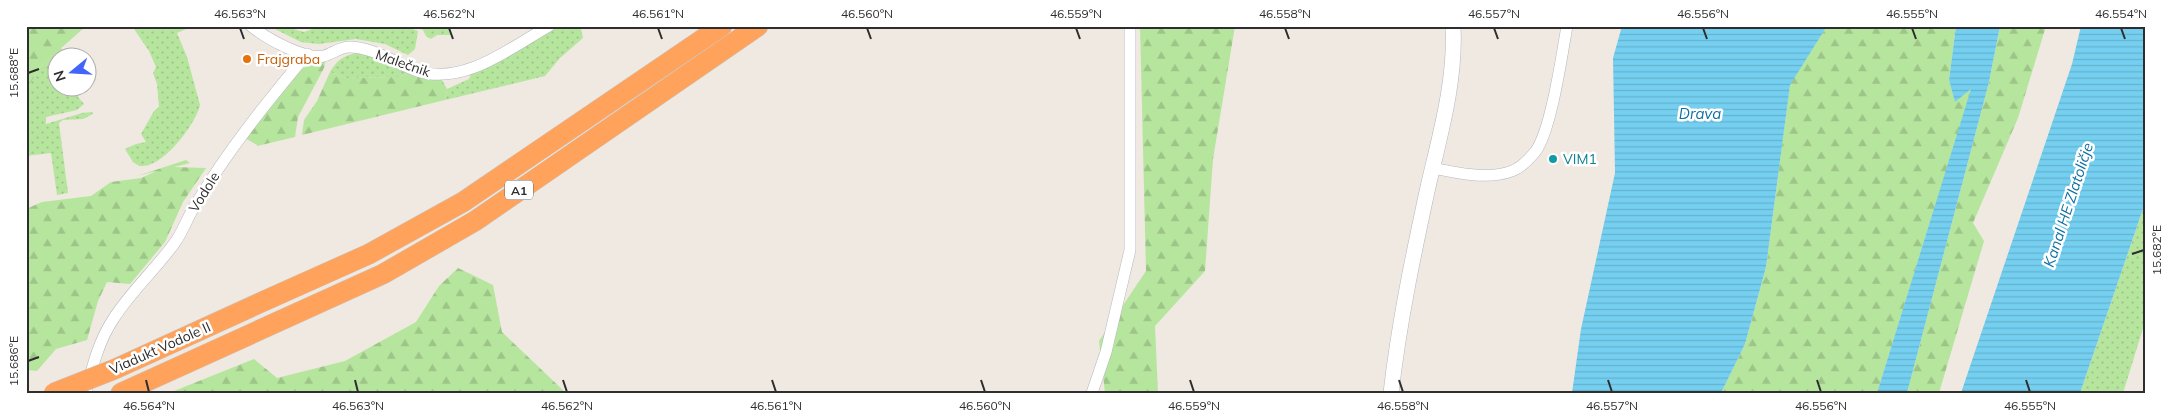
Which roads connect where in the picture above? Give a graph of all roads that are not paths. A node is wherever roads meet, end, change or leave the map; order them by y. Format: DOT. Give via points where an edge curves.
graph roads {
  1 [pos="251,26"];
  2 [pos="549,26"];
  3 [pos="722,26"];
  4 [pos="758,26"];
  5 [pos="1130,26"];
  6 [pos="1453,26"];
  7 [pos="1567,26"];
  8 [pos="307,54"];
  9 [pos="1432,168"];
  10 [pos="54,393"];
  11 [pos="86,393"];
  12 [pos="121,393"];
  13 [pos="1092,393"];
  14 [pos="1391,393"];
  1 -- 8 [label="street" via="266,38"];
  2 -- 8 [label="street, Malečnik" via="490,60 457,73 438,75 417,71 385,57 348,47 322,56"];
  3 -- 10 [label="highway, Viadukt Vodole II / A1, bridge" via="463,202 369,254 124,365"];
  4 -- 12 [label="highway, Viadukt Vodole II / A1" via="475,220 383,274"];
  5 -- 13 [label="street" via="1130,250 1106,352"];
  6 -- 9 [label="street" via="1448,93"];
  7 -- 9 [label="street" via="1549,115 1536,151 1513,171 1494,175"];
  8 -- 11 [label="street, Vodole" via="241,135 195,205 178,238 114,318 102,341"];
  9 -- 14 [label="street" via="1408,278"];
}
